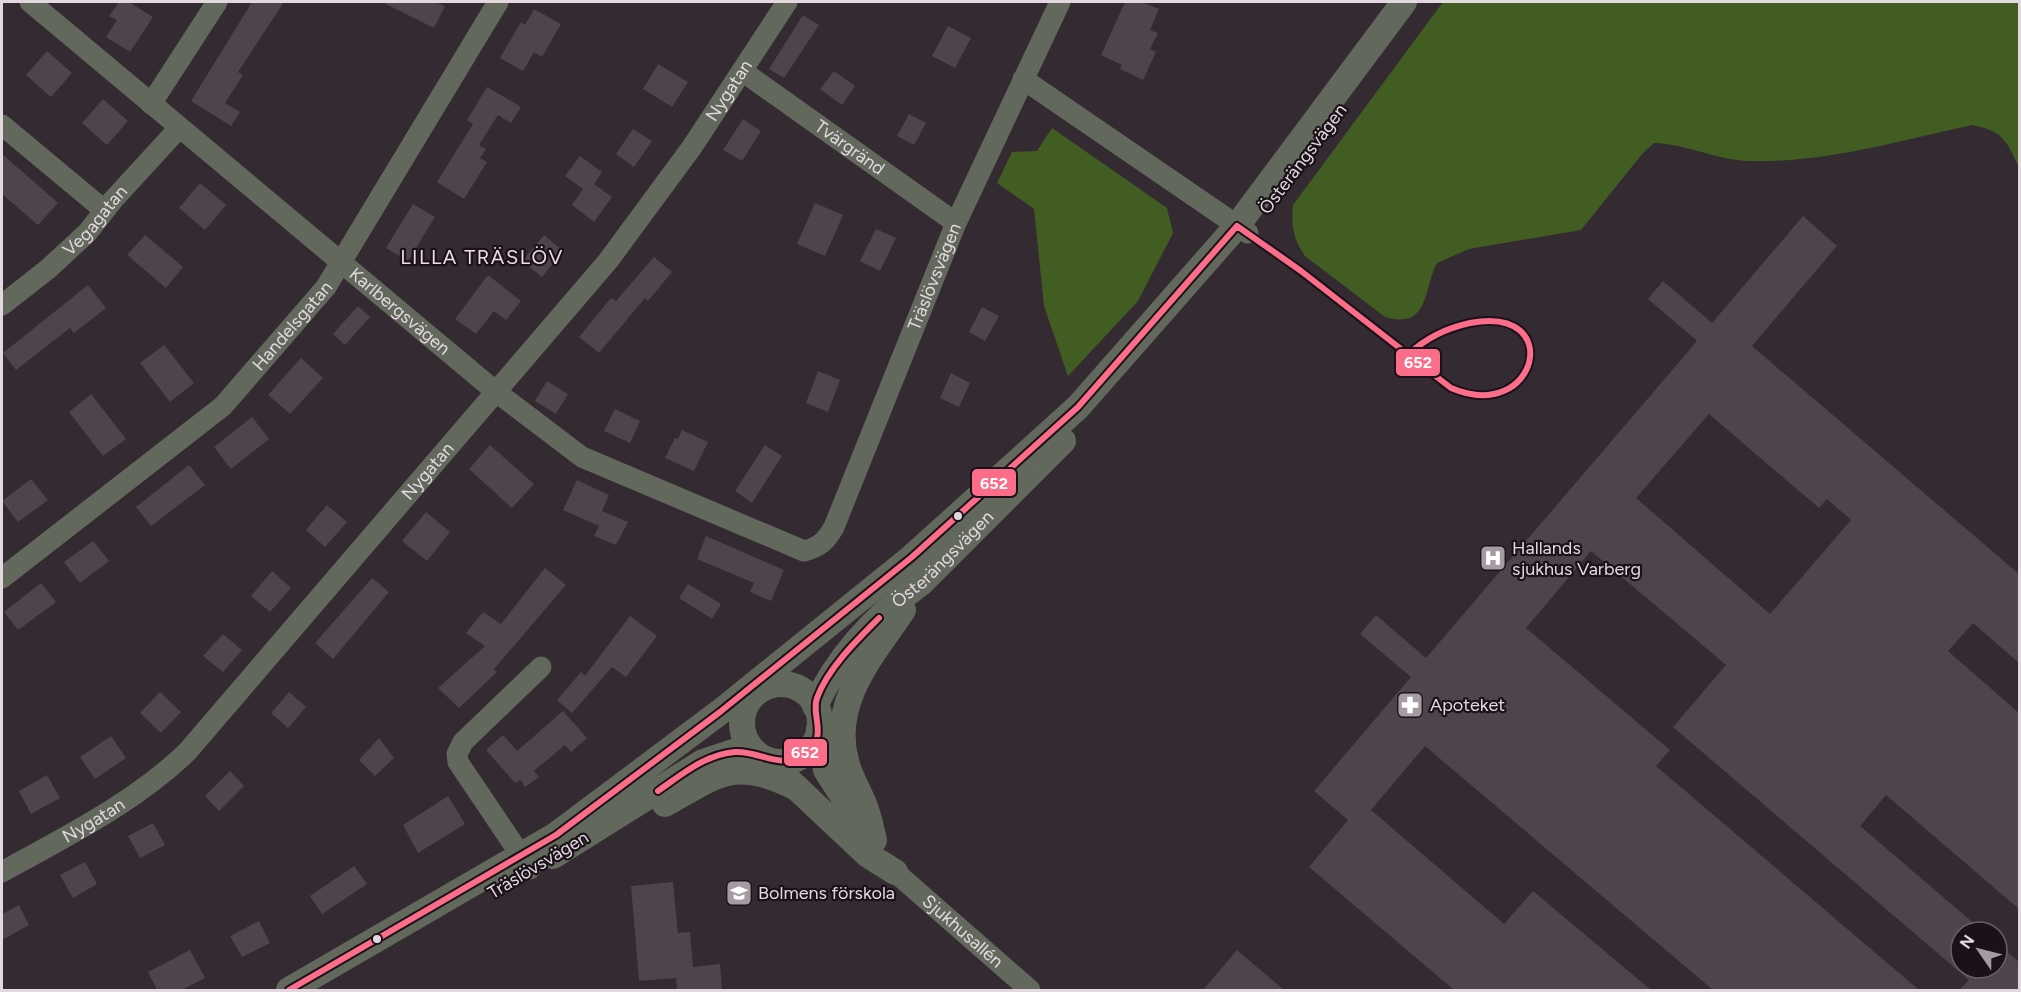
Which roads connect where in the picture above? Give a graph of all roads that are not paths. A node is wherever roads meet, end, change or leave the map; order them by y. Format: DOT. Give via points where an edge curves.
graph roads {
  1 [pos="30,2"];
  2 [pos="217,2"];
  3 [pos="498,2"];
  4 [pos="787,2"];
  5 [pos="1060,2"];
  6 [pos="1404,2"];
  7 [pos="1420,2"];
  8 [pos="742,71"];
  9 [pos="1023,79"];
  10 [pos="151,104"];
  11 [pos="2,125"];
  12 [pos="179,128"];
  13 [pos="104,210"];
  14 [pos="956,223"];
  15 [pos="1242,229"];
  16 [pos="342,262"];
  17 [pos="2,305"];
  18 [pos="495,391"];
  19 [pos="811,549"];
  20 [pos="912,557"];
  21 [pos="2,578"];
  22 [pos="921,583"];
  23 [pos="541,667"];
  24 [pos="761,693"];
  25 [pos="720,712"];
  26 [pos="817,717"];
  27 [pos="678,744"];
  28 [pos="761,756"];
  29 [pos="796,788"];
  30 [pos="585,837"];
  31 [pos="874,840"];
  32 [pos="526,863"];
  33 [pos="2,872"];
  34 [pos="895,872"];
  35 [pos="289,990"];
  36 [pos="323,990"];
  37 [pos="1030,990"];
  1 -- 10 [label="street, Karlbergsvägen"];
  2 -- 10 [label="street"];
  3 -- 16 [label="street, Handelsgatan"];
  4 -- 8 [label="street, Nygatan"];
  5 -- 9 [label="street, Träslövsvägen"];
  6 -- 15 [label="street, Österängsvägen"];
  7 -- 15 [label="street, Österängsvägen"];
  8 -- 14 [label="street, Tvärgränd"];
  8 -- 18 [label="street, Nygatan" via="658,196 608,261"];
  9 -- 14 [label="street, Träslövsvägen"];
  9 -- 15 [label="street"];
  10 -- 12 [label="street, Karlbergsvägen"];
  11 -- 13 [label="street"];
  12 -- 13 [label="street, Vegagatan"];
  12 -- 16 [label="street, Karlbergsvägen"];
  13 -- 17 [label="street, Vegagatan" via="80,241"];
  14 -- 19 [label="street, Träslövsvägen" via="834,527 826,540"];
  15 -- 20 [label="street, Österängsvägen" via="1078,407"];
  15 -- 22 [label="street, Österängsvägen" via="1077,427"];
  16 -- 18 [label="street, Karlbergsvägen"];
  16 -- 21 [label="street, Handelsgatan" via="326,287 223,406"];
  18 -- 19 [label="street, Karlbergsvägen" via="582,457 787,546"];
  18 -- 33 [label="street, Nygatan" via="187,752 137,792"];
  20 -- 24 [label="street, Österängsvägen" via="852,624 813,658"];
  20 -- 25 [label="street, Österängsvägen"];
  22 -- 26 [label="street, Österängsvägen" via="895,602 858,639 832,673"];
  22 -- 31 [label="street" via="855,682 844,719 845,759"];
  23 -- 32 [label="street" via="463,742 457,754 458,762"];
  24 -- 25 [label="street, Österängsvägen"];
  24 -- 26 [label="street" via="796,688 804,693"];
  24 -- 28 [label="street" via="744,713 742,728 746,741"];
  25 -- 27 [label="street, Österängsvägen"];
  26 -- 28 [label="street" via="814,744 801,756 784,762"];
  26 -- 31 [label="street" via="826,770 853,815"];
  27 -- 32 [label="street, Träslövsvägen"];
  28 -- 29 [label="street"];
  28 -- 30 [label="street, Träslövsvägen" via="733,752 703,762"];
  29 -- 30 [label="street" via="760,772 737,771 713,779 637,820"];
  29 -- 34 [label="street" via="868,855"];
  30 -- 32 [label="street, Träslövsvägen"];
  31 -- 34 [label="street"];
  32 -- 35 [label="street, Träslövsvägen"];
  32 -- 36 [label="street, Träslövsvägen"];
  34 -- 37 [label="street, Sjukhusallén"];
}
